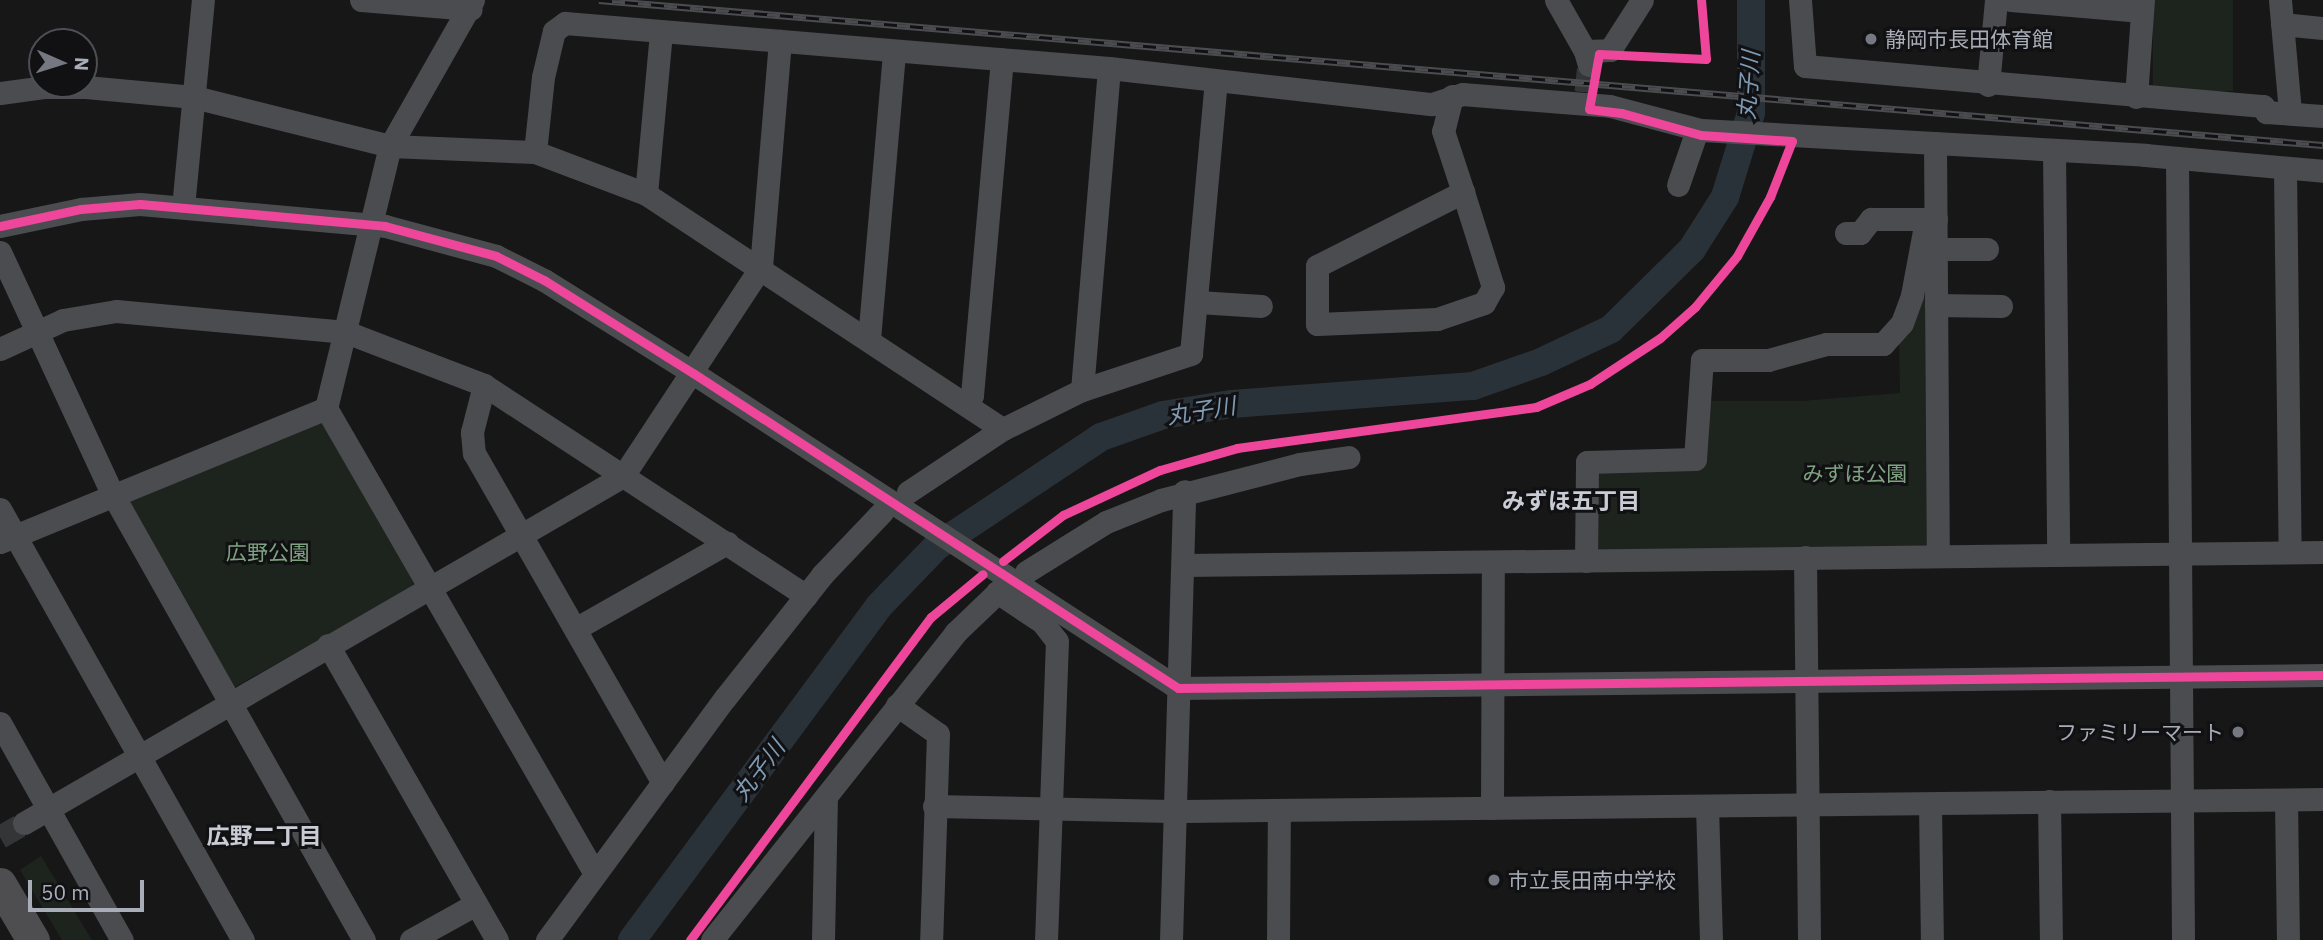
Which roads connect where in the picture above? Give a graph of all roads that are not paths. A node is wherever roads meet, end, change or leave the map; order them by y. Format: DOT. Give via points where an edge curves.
graph roads {
  1 [pos="202,0"];
  2 [pos="361,0"];
  3 [pos="1556,0"];
  4 [pos="1642,0"];
  5 [pos="1800,0"];
  6 [pos="1996,0"];
  7 [pos="2011,0"];
  8 [pos="2280,0"];
  9 [pos="472,5"];
  10 [pos="2142,6"];
  11 [pos="2282,24"];
  12 [pos="2323,28"];
  13 [pos="661,32"];
  14 [pos="780,41"];
  15 [pos="894,51"];
  16 [pos="1002,58"];
  17 [pos="1109,68"];
  18 [pos="1216,81"];
  19 [pos="1988,85"];
  20 [pos="0,93"];
  21 [pos="1452,96"];
  22 [pos="194,97"];
  23 [pos="2136,97"];
  24 [pos="2290,113"];
  25 [pos="2323,116"];
  26 [pos="1699,130"];
  27 [pos="1935,143"];
  28 [pos="390,146"];
  29 [pos="2054,150"];
  30 [pos="536,152"];
  31 [pos="2177,158"];
  32 [pos="2285,169"];
  33 [pos="2323,171"];
  34 [pos="1678,185"];
  35 [pos="1463,192"];
  36 [pos="646,194"];
  37 [pos="183,206"];
  38 [pos="1931,220"];
  39 [pos="372,225"];
  40 [pos="0,226"];
  41 [pos="1846,233"];
  42 [pos="1935,249"];
  43 [pos="1987,249"];
  44 [pos="0,252"];
  45 [pos="761,267"];
  46 [pos="1198,302"];
  47 [pos="1936,305"];
  48 [pos="1261,306"];
  49 [pos="2001,306"];
  50 [pos="36,331"];
  51 [pos="346,332"];
  52 [pos="869,339"];
  53 [pos="0,349"];
  54 [pos="694,373"];
  55 [pos="484,385"];
  56 [pos="1082,390"];
  57 [pos="967,405"];
  58 [pos="326,408"];
  59 [pos="1003,429"];
  60 [pos="1349,457"];
  61 [pos="623,476"];
  62 [pos="1184,491"];
  63 [pos="908,492"];
  64 [pos="113,495"];
  65 [pos="0,509"];
  66 [pos="882,513"];
  67 [pos="523,535"];
  68 [pos="6,540"];
  69 [pos="727,543"];
  70 [pos="2290,552"];
  71 [pos="2323,552"];
  72 [pos="2179,553"];
  73 [pos="1938,555"];
  74 [pos="2058,555"];
  75 [pos="1805,557"];
  76 [pos="1586,561"];
  77 [pos="1493,563"];
  78 [pos="1182,565"];
  79 [pos="1026,572"];
  80 [pos="428,588"];
  81 [pos="807,596"];
  82 [pos="575,629"];
  83 [pos="328,645"];
  84 [pos="2323,675"];
  85 [pos="2180,678"];
  86 [pos="1807,683"];
  87 [pos="1493,684"];
  88 [pos="1178,688"];
  89 [pos="230,701"];
  90 [pos="897,705"];
  91 [pos="0,723"];
  92 [pos="137,756"];
  93 [pos="663,783"];
  94 [pos="826,797"];
  95 [pos="2323,799"];
  96 [pos="2181,800"];
  97 [pos="2286,800"];
  98 [pos="2049,801"];
  99 [pos="1930,804"];
  100 [pos="1808,805"];
  101 [pos="934,806"];
  102 [pos="1707,806"];
  103 [pos="1492,808"];
  104 [pos="45,809"];
  105 [pos="1052,809"];
  106 [pos="1279,810"];
  107 [pos="1175,811"];
  108 [pos="24,822"];
  109 [pos="594,872"];
  110 [pos="0,884"];
  111 [pos="476,904"];
  112 [pos="33,940"];
  113 [pos="122,940"];
  114 [pos="243,940"];
  115 [pos="364,940"];
  116 [pos="411,940"];
  117 [pos="497,940"];
  118 [pos="547,940"];
  119 [pos="712,940"];
  120 [pos="823,940"];
  121 [pos="931,940"];
  122 [pos="1046,940"];
  123 [pos="1171,940"];
  124 [pos="1278,940"];
  125 [pos="1711,940"];
  126 [pos="1809,940"];
  127 [pos="1932,940"];
  128 [pos="2051,940"];
  129 [pos="2183,940"];
  130 [pos="2288,940"];
  1 -- 22 [label="street"];
  2 -- 9 [label="street"];
  3 -- 4 [label="street" via="1587,58 1610,50"];
  5 -- 19 [label="street" via="1805,66"];
  6 -- 19 [label="street"];
  7 -- 10 [label="street"];
  8 -- 11 [label="street"];
  9 -- 28 [label="street"];
  10 -- 23 [label="street"];
  11 -- 12 [label="street"];
  11 -- 24 [label="street"];
  13 -- 14 [label="street"];
  13 -- 30 [label="street" via="565,23 554,31 543,77"];
  13 -- 36 [label="street"];
  14 -- 15 [label="street"];
  14 -- 45 [label="street"];
  15 -- 16 [label="street"];
  15 -- 52 [label="street"];
  16 -- 17 [label="street"];
  16 -- 57 [label="street" via="972,395"];
  17 -- 18 [label="street"];
  17 -- 56 [label="street"];
  18 -- 21 [label="street" via="1432,104"];
  18 -- 46 [label="street"];
  19 -- 23 [label="street"];
  20 -- 22 [label="street" via="86,87"];
  21 -- 26 [label="street" via="1585,98"];
  21 -- 35 [label="street" via="1443,131"];
  22 -- 28 [label="street"];
  22 -- 37 [label="street"];
  23 -- 24 [label="street" via="2263,106 2266,112"];
  24 -- 25 [label="street"];
  26 -- 27 [label="street"];
  26 -- 34 [label="street"];
  27 -- 29 [label="street"];
  27 -- 38 [label="street"];
  28 -- 30 [label="street"];
  28 -- 39 [label="street"];
  29 -- 31 [label="street"];
  29 -- 74 [label="street"];
  30 -- 36 [label="street"];
  31 -- 32 [label="street"];
  31 -- 72 [label="street"];
  32 -- 33 [label="street"];
  32 -- 70 [label="street"];
  35 -- 35 [label="street" via="1317,266 1317,324 1437,319 1484,303 1493,287"];
  36 -- 45 [label="street"];
  37 -- 39 [label="street"];
  37 -- 40 [label="street" via="106,205"];
  38 -- 41 [label="street" via="1871,219 1860,233"];
  38 -- 42 [label="street"];
  38 -- 76 [label="street" via="1902,323 1883,344 1826,344 1769,360 1702,360 1695,459 1587,462"];
  39 -- 51 [label="street"];
  39 -- 54 [label="street" via="426,234 496,256 544,280"];
  42 -- 43 [label="street"];
  42 -- 47 [label="street"];
  44 -- 50 [label="street"];
  45 -- 52 [label="street"];
  45 -- 54 [label="street"];
  46 -- 48 [label="street"];
  46 -- 56 [label="street" via="1191,354"];
  47 -- 49 [label="street"];
  47 -- 73 [label="street"];
  50 -- 51 [label="street" via="89,314 139,311"];
  50 -- 53 [label="street"];
  50 -- 64 [label="street"];
  51 -- 55 [label="street"];
  51 -- 58 [label="street"];
  52 -- 57 [label="street"];
  54 -- 61 [label="street"];
  54 -- 88 [label="street"];
  55 -- 61 [label="street"];
  55 -- 67 [label="street" via="472,432 474,453"];
  56 -- 59 [label="street"];
  57 -- 59 [label="street"];
  58 -- 64 [label="street"];
  58 -- 80 [label="street"];
  59 -- 63 [label="street"];
  60 -- 62 [label="street"];
  61 -- 67 [label="street"];
  61 -- 69 [label="street"];
  62 -- 78 [label="street"];
  62 -- 79 [label="street" via="1106,522"];
  64 -- 68 [label="street"];
  64 -- 89 [label="street"];
  65 -- 68 [label="street"];
  66 -- 81 [label="street"];
  67 -- 80 [label="street"];
  67 -- 82 [label="street"];
  68 -- 92 [label="street"];
  69 -- 81 [label="street"];
  69 -- 82 [label="street"];
  70 -- 71 [label="street"];
  70 -- 72 [label="street"];
  72 -- 74 [label="street"];
  72 -- 85 [label="street"];
  73 -- 74 [label="street"];
  73 -- 75 [label="street"];
  75 -- 76 [label="street"];
  75 -- 86 [label="street"];
  76 -- 77 [label="street"];
  77 -- 78 [label="street"];
  77 -- 87 [label="street"];
  78 -- 88 [label="street"];
  80 -- 83 [label="street"];
  80 -- 109 [label="street"];
  81 -- 93 [label="street"];
  82 -- 93 [label="street"];
  83 -- 89 [label="street"];
  83 -- 111 [label="street"];
  84 -- 85 [label="street"];
  85 -- 86 [label="street"];
  85 -- 96 [label="street"];
  86 -- 87 [label="street"];
  86 -- 100 [label="street"];
  87 -- 88 [label="street"];
  87 -- 103 [label="street"];
  88 -- 107 [label="street"];
  89 -- 92 [label="street"];
  89 -- 115 [label="street"];
  90 -- 94 [label="street"];
  90 -- 101 [label="street" via="938,734"];
  90 -- 105 [label="street" via="955,633 999,591 1042,622 1057,641"];
  91 -- 104 [label="street"];
  92 -- 104 [label="street"];
  92 -- 114 [label="street"];
  93 -- 109 [label="street"];
  94 -- 119 [label="street"];
  94 -- 120 [label="street"];
  95 -- 97 [label="street"];
  96 -- 97 [label="street"];
  96 -- 98 [label="street"];
  96 -- 129 [label="street"];
  97 -- 130 [label="street"];
  98 -- 99 [label="street"];
  98 -- 128 [label="street"];
  99 -- 100 [label="street"];
  99 -- 127 [label="street"];
  100 -- 102 [label="street"];
  100 -- 126 [label="street"];
  101 -- 105 [label="street"];
  101 -- 121 [label="street"];
  102 -- 103 [label="street"];
  102 -- 125 [label="street"];
  103 -- 106 [label="street"];
  104 -- 108 [label="street"];
  104 -- 113 [label="street"];
  105 -- 107 [label="street"];
  105 -- 122 [label="street"];
  106 -- 107 [label="street"];
  106 -- 124 [label="street"];
  107 -- 123 [label="street"];
  109 -- 118 [label="street"];
  110 -- 112 [label="highway"];
  111 -- 116 [label="street"];
  111 -- 117 [label="street"];
}
